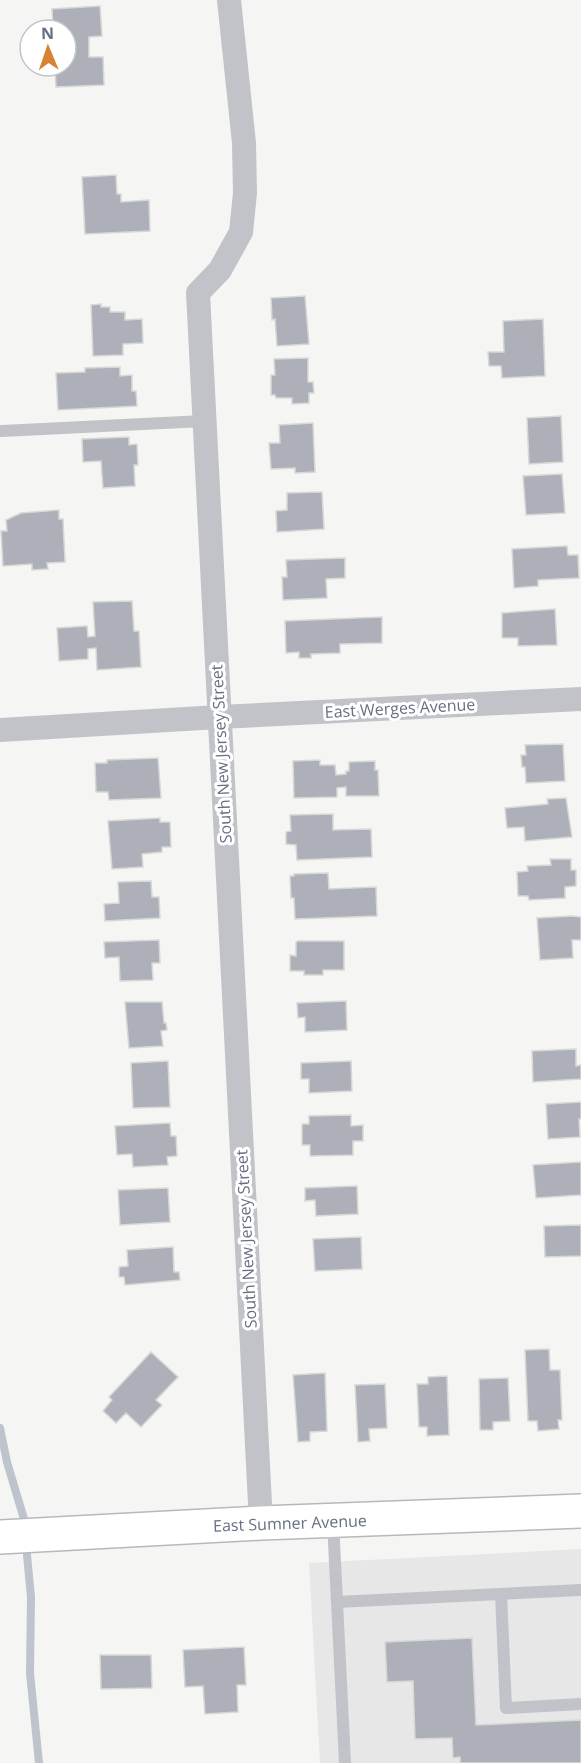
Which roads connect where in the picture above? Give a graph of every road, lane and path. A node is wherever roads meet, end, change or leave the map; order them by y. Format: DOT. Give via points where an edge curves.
graph roads {
  1 [pos="229,0"];
  2 [pos="204,421"];
  3 [pos="2,431"];
  4 [pos="581,699"];
  5 [pos="219,717"];
  6 [pos="0,730"];
  7 [pos="581,1511"];
  8 [pos="333,1521"];
  9 [pos="261,1523"];
  10 [pos="0,1538"];
  11 [pos="581,1590"];
  12 [pos="501,1594"];
  13 [pos="338,1602"];
  14 [pos="581,1704"];
  15 [pos="345,1763"];
  1 -- 2 [label="street, South New Jersey Street" via="244,143 245,193 241,232 220,270 198,292"];
  2 -- 3 [label="lane"];
  2 -- 5 [label="street, South New Jersey Street"];
  4 -- 5 [label="street, East Werges Avenue"];
  5 -- 6 [label="street, East Werges Avenue"];
  5 -- 9 [label="street, South New Jersey Street"];
  7 -- 8 [label="street, East Sumner Avenue"];
  8 -- 9 [label="street, East Sumner Avenue"];
  8 -- 13 [label="lane"];
  9 -- 10 [label="street, East Sumner Avenue"];
  11 -- 12 [label="lane"];
  12 -- 13 [label="lane"];
  12 -- 14 [label="lane" via="506,1708"];
  13 -- 15 [label="lane"];
}
